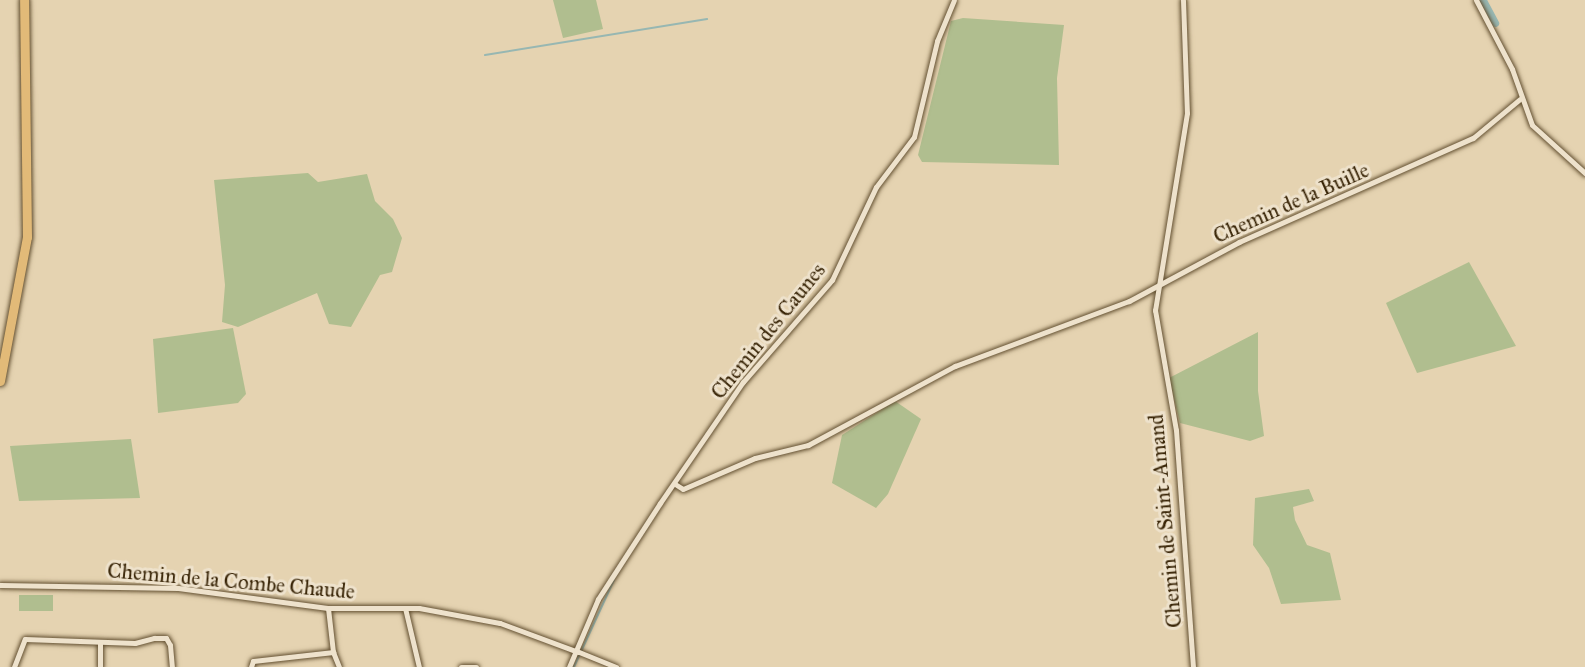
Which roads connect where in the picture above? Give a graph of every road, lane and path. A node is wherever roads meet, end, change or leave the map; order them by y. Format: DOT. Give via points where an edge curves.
graph roads {
  1 [pos="24,0"];
  2 [pos="954,0"];
  3 [pos="1183,0"];
  4 [pos="1476,0"];
  5 [pos="1520,99"];
  6 [pos="1585,173"];
  7 [pos="1156,289"];
  8 [pos="0,381"];
  9 [pos="675,484"];
  10 [pos="0,585"];
  11 [pos="328,608"];
  12 [pos="405,608"];
  13 [pos="100,642"];
  14 [pos="577,651"];
  15 [pos="333,652"];
  16 [pos="14,667"];
  17 [pos="100,667"];
  18 [pos="172,667"];
  19 [pos="251,667"];
  20 [pos="339,667"];
  21 [pos="419,667"];
  22 [pos="461,667"];
  23 [pos="476,667"];
  24 [pos="569,667"];
  25 [pos="616,667"];
  26 [pos="1193,667"];
  1 -- 8 [label="main road" via="27,237"];
  2 -- 9 [label="street, Chemin des Caunes" via="914,137 876,187 832,280 743,382"];
  3 -- 7 [label="street, Chemin de Saint-Amand" via="1187,113"];
  4 -- 5 [label="street" via="1512,69"];
  5 -- 6 [label="street" via="1532,125"];
  5 -- 7 [label="street, Chemin de la Buille" via="1474,138 1239,242"];
  7 -- 9 [label="street, Chemin de la Buille" via="1069,327 955,366 808,445 755,458 683,489"];
  7 -- 26 [label="street, Chemin de Saint-Amand" via="1155,310 1177,430"];
  9 -- 14 [label="street, Chemin des Caunes" via="607,584"];
  10 -- 11 [label="street, Chemin de la Combe Chaude" via="178,588"];
  11 -- 12 [label="street, Chemin de la Combe Chaude"];
  11 -- 15 [label="street"];
  12 -- 14 [label="street, Chemin de la Combe Chaude" via="486,619"];
  12 -- 21 [label="street"];
  13 -- 16 [label="street" via="25,639"];
  13 -- 17 [label="street"];
  13 -- 18 [label="street" via="166,638"];
  14 -- 24 [label="street, Chemin des Caunes"];
  14 -- 25 [label="street, Chemin de la Combe Chaude"];
  15 -- 19 [label="street" via="253,661"];
  15 -- 20 [label="street"];
  22 -- 23 [label="street"];
}
